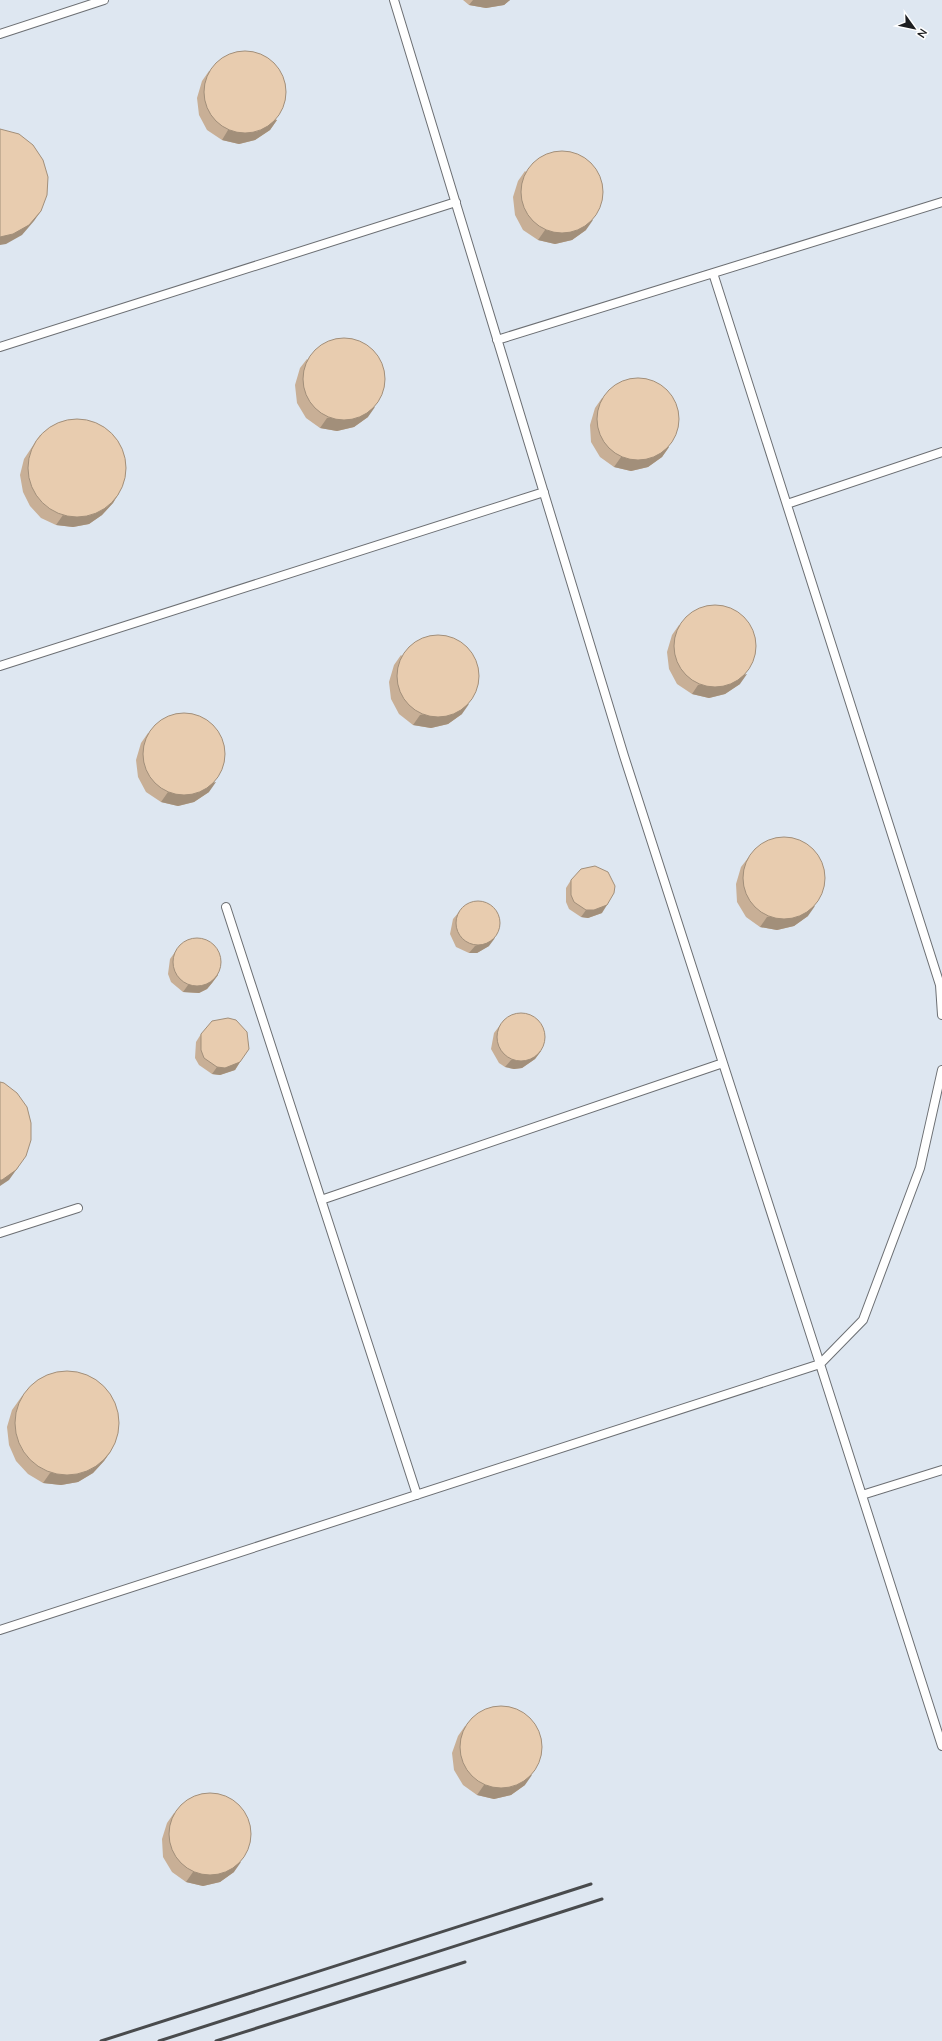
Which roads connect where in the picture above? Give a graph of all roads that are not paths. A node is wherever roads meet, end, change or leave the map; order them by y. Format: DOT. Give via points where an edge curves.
graph roads {
  1 [pos="104,0"];
  2 [pos="394,0"];
  3 [pos="0,34"];
  4 [pos="456,202"];
  5 [pos="942,202"];
  6 [pos="713,273"];
  7 [pos="498,340"];
  8 [pos="0,347"];
  9 [pos="942,452"];
  10 [pos="544,492"];
  11 [pos="787,504"];
  12 [pos="0,666"];
  13 [pos="226,908"];
  14 [pos="941,985"];
  15 [pos="942,1015"];
  16 [pos="723,1063"];
  17 [pos="942,1070"];
  18 [pos="321,1200"];
  19 [pos="78,1208"];
  20 [pos="0,1233"];
  21 [pos="820,1364"];
  22 [pos="942,1470"];
  23 [pos="417,1495"];
  24 [pos="862,1495"];
  25 [pos="0,1630"];
  26 [pos="942,1746"];
  1 -- 3 [label="lane"];
  2 -- 4 [label="lane"];
  4 -- 7 [label="lane"];
  4 -- 8 [label="lane"];
  5 -- 6 [label="lane"];
  6 -- 7 [label="lane"];
  6 -- 11 [label="lane"];
  7 -- 10 [label="lane"];
  9 -- 11 [label="lane"];
  10 -- 12 [label="lane"];
  10 -- 16 [label="lane" via="624,756"];
  11 -- 14 [label="lane"];
  13 -- 18 [label="lane"];
  14 -- 15 [label="lane"];
  16 -- 18 [label="lane"];
  16 -- 21 [label="lane"];
  17 -- 21 [label="lane" via="920,1168 863,1320"];
  18 -- 23 [label="lane"];
  19 -- 20 [label="lane"];
  21 -- 23 [label="lane"];
  21 -- 24 [label="lane"];
  22 -- 24 [label="lane"];
  23 -- 25 [label="lane"];
  24 -- 26 [label="lane"];
}
